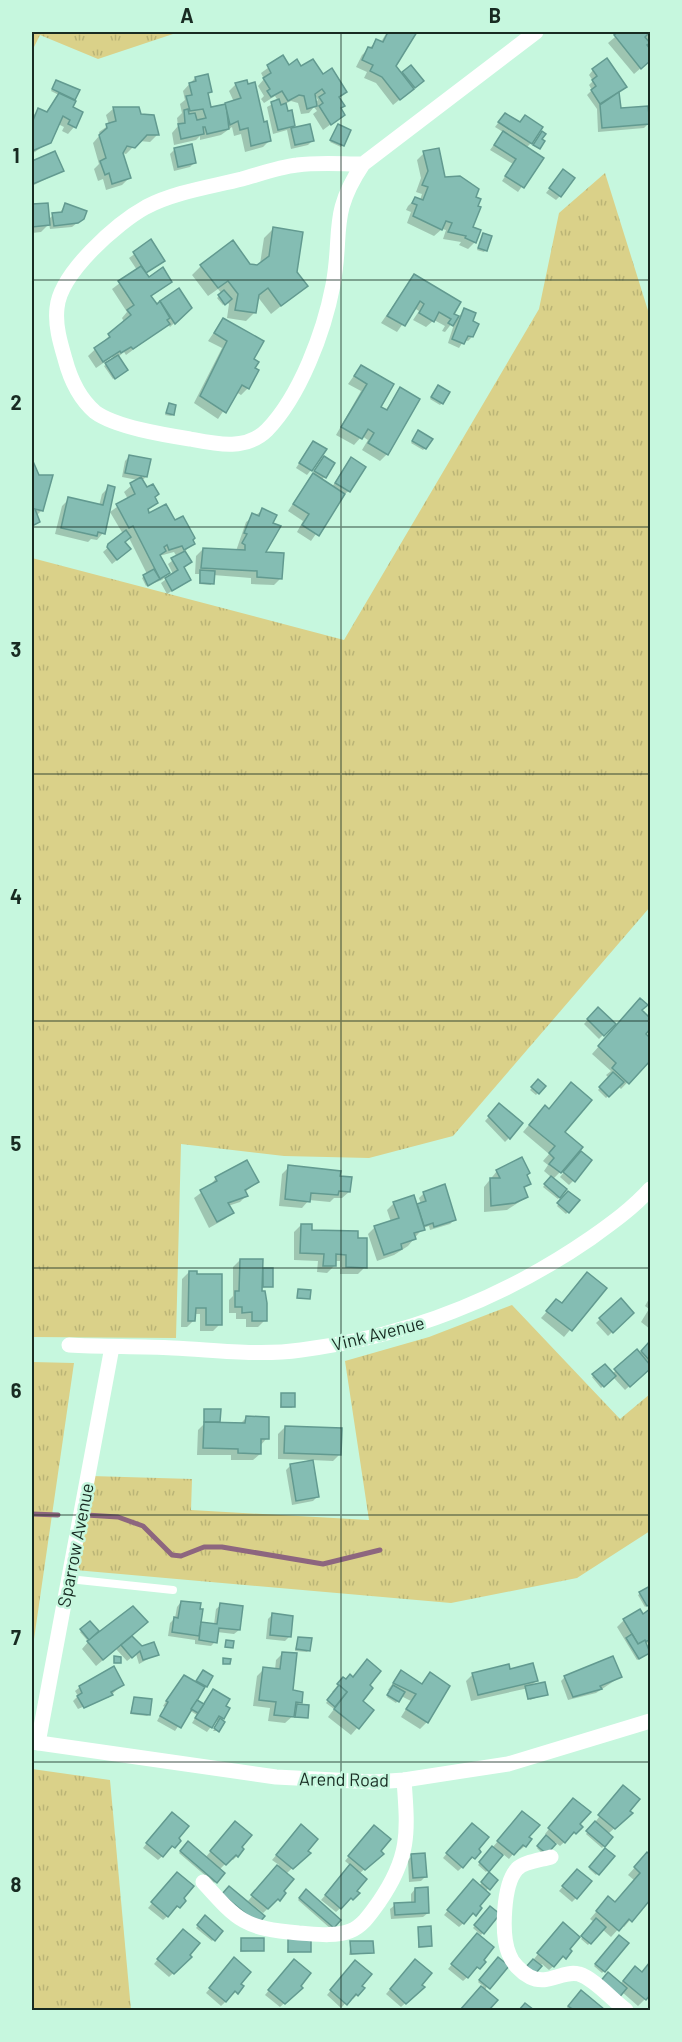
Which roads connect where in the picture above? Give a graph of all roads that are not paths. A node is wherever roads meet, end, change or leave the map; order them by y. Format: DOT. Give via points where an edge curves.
graph roads {
  1 [pos="536,32"];
  2 [pos="363,164"];
  3 [pos="651,1189"];
  4 [pos="69,1345"];
  5 [pos="112,1347"];
  6 [pos="69,1579"];
  7 [pos="173,1590"];
  8 [pos="651,1721"];
  9 [pos="35,1743"];
  10 [pos="404,1780"];
  11 [pos="551,1857"];
  12 [pos="203,1882"];
  13 [pos="626,2010"];
  1 -- 2 [label="street"];
  2 -- 2 [label="street" via="341,204 333,284 322,327 282,412 254,441 218,444 113,421 81,397 59,339 57,305 89,253 113,231 146,207 175,196 297,165"];
  3 -- 5 [label="street, Vink Avenue" via="608,1226 520,1282 450,1314 417,1324 300,1351"];
  4 -- 5 [label="street, Vink Avenue"];
  5 -- 6 [label="street, Sparrow Avenue"];
  6 -- 7 [label="lane"];
  6 -- 9 [label="street, Sparrow Avenue"];
  8 -- 10 [label="street, Arend Road" via="508,1764"];
  9 -- 10 [label="street, Arend Road" via="276,1777"];
  10 -- 12 [label="street" via="404,1856 390,1886 367,1919 350,1931 324,1935 265,1930 246,1924"];
  11 -- 13 [label="street" via="518,1867 510,1878 505,1904 508,1952 513,1963 537,1979 570,1973 586,1977"];
}
